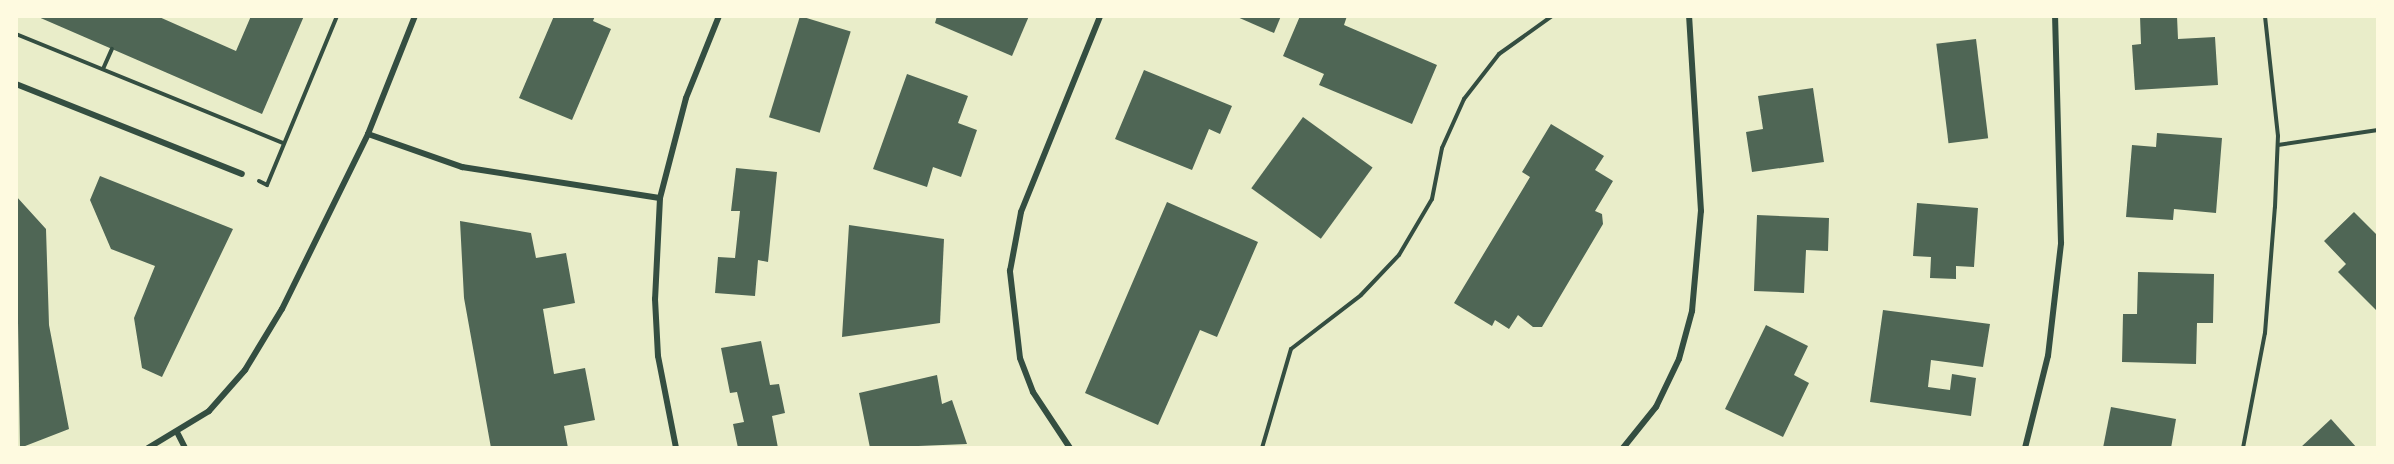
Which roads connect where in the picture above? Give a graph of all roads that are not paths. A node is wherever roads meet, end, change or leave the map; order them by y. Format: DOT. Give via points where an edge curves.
graph roads {
  1 [pos="415,16"];
  2 [pos="719,16"];
  3 [pos="1100,16"];
  4 [pos="1689,16"];
  5 [pos="2055,16"];
  6 [pos="16,84"];
  7 [pos="368,134"];
  8 [pos="242,174"];
  9 [pos="660,198"];
  10 [pos="178,434"];
  11 [pos="148,447"];
  12 [pos="185,447"];
  13 [pos="676,447"];
  14 [pos="1070,447"];
  15 [pos="1623,447"];
  16 [pos="2025,447"];
  1 -- 7 [label="street"];
  2 -- 9 [label="street" via="686,98"];
  3 -- 14 [label="street" via="1021,212 1010,271 1020,358 1033,392"];
  4 -- 15 [label="street" via="1701,210 1692,311 1679,359 1656,407"];
  5 -- 16 [label="street" via="2061,243 2048,356"];
  6 -- 8 [label="street"];
  7 -- 9 [label="street" via="462,167"];
  7 -- 10 [label="street" via="282,309 245,370 209,411"];
  9 -- 13 [label="street" via="655,299 658,356"];
  10 -- 11 [label="street"];
  10 -- 12 [label="street"];
}
